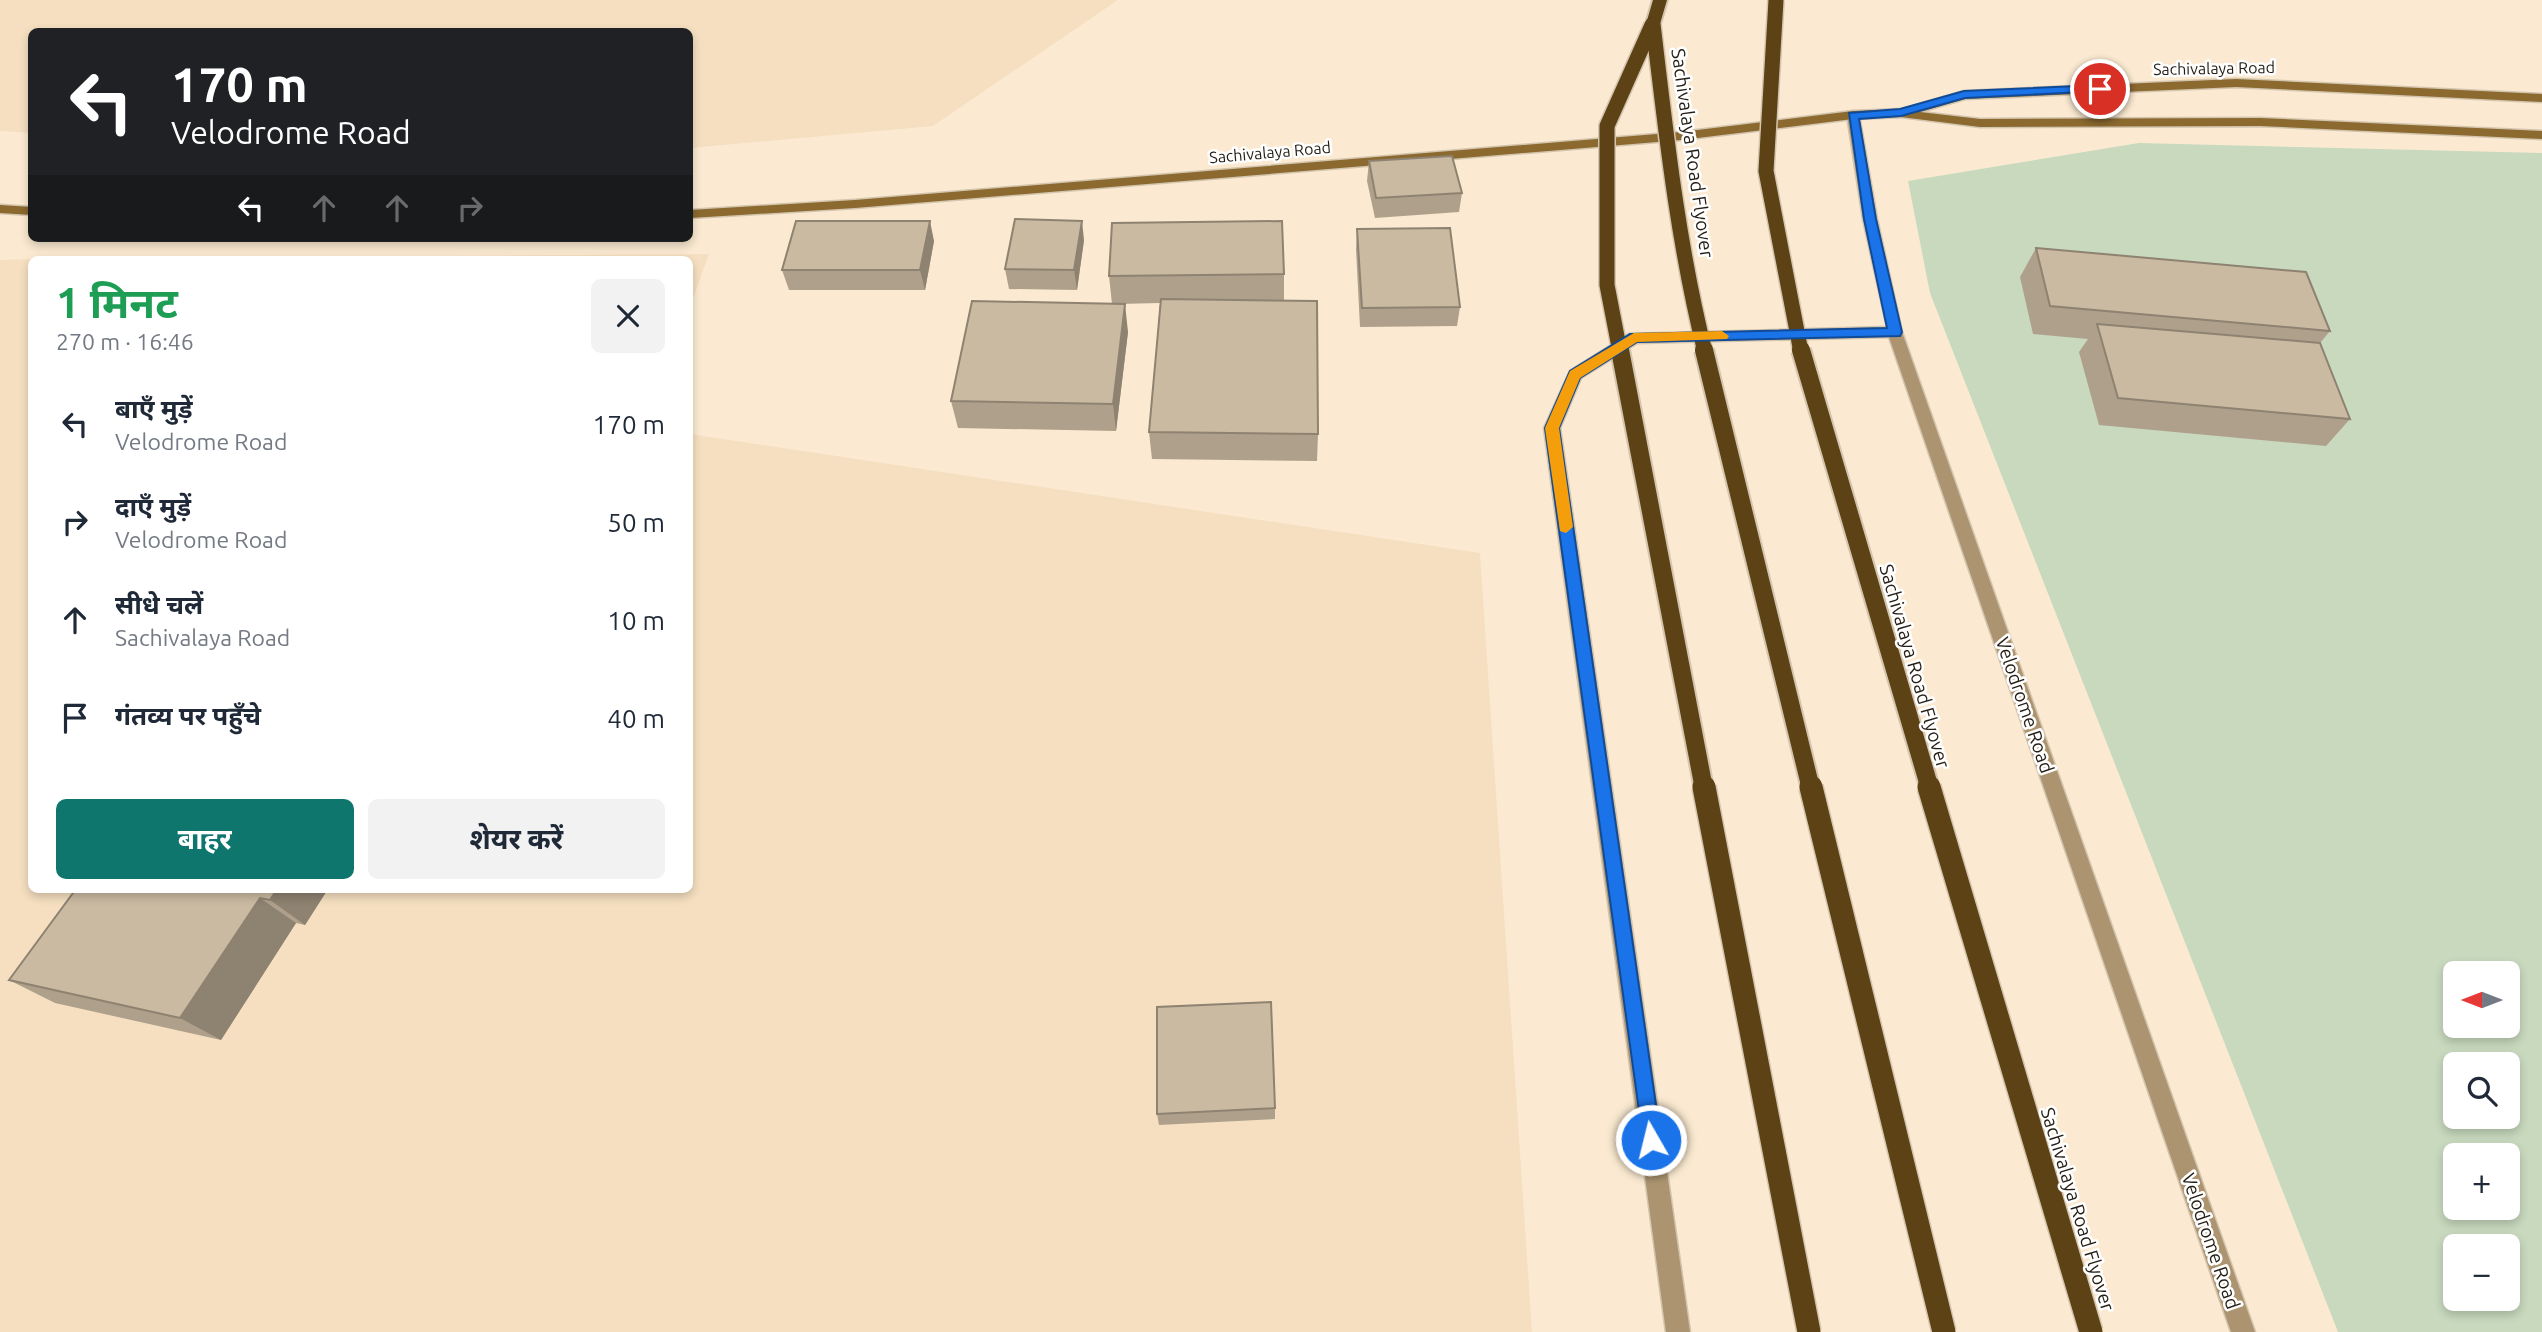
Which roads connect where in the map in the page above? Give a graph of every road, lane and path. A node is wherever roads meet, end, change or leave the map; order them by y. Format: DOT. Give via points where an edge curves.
graph roads {
  1 [pos="1660,0"];
  2 [pos="1776,0"];
  3 [pos="1653,24"];
  4 [pos="2542,98"];
  5 [pos="1901,113"];
  6 [pos="1853,115"];
  7 [pos="2542,135"];
  8 [pos="0,209"];
  9 [pos="28,211"];
  10 [pos="693,214"];
  11 [pos="1895,332"];
  12 [pos="1678,1332"];
  13 [pos="1810,1332"];
  14 [pos="1944,1332"];
  15 [pos="2091,1332"];
  16 [pos="2243,1332"];
  1 -- 3 [label="highway, Sachivalaya Road Flyover"];
  2 -- 15 [label="highway, Sachivalaya Road Flyover, bridge" via="1766,171 1804,365"];
  3 -- 13 [label="highway, bridge" via="1607,126 1607,285"];
  3 -- 14 [label="highway, Sachivalaya Road Flyover, bridge" via="1693,304"];
  4 -- 5 [label="main road, Sachivalaya Road" via="2236,83 1964,95"];
  5 -- 6 [label="main road"];
  5 -- 7 [label="main road" via="1980,123 2260,122"];
  6 -- 10 [label="main road, Sachivalaya Road" via="1630,140"];
  6 -- 11 [label="street, Velodrome Road"];
  8 -- 9 [label="main road"];
  11 -- 12 [label="street" via="1634,338 1575,375 1552,428"];
  11 -- 16 [label="street, Velodrome Road"];
}
